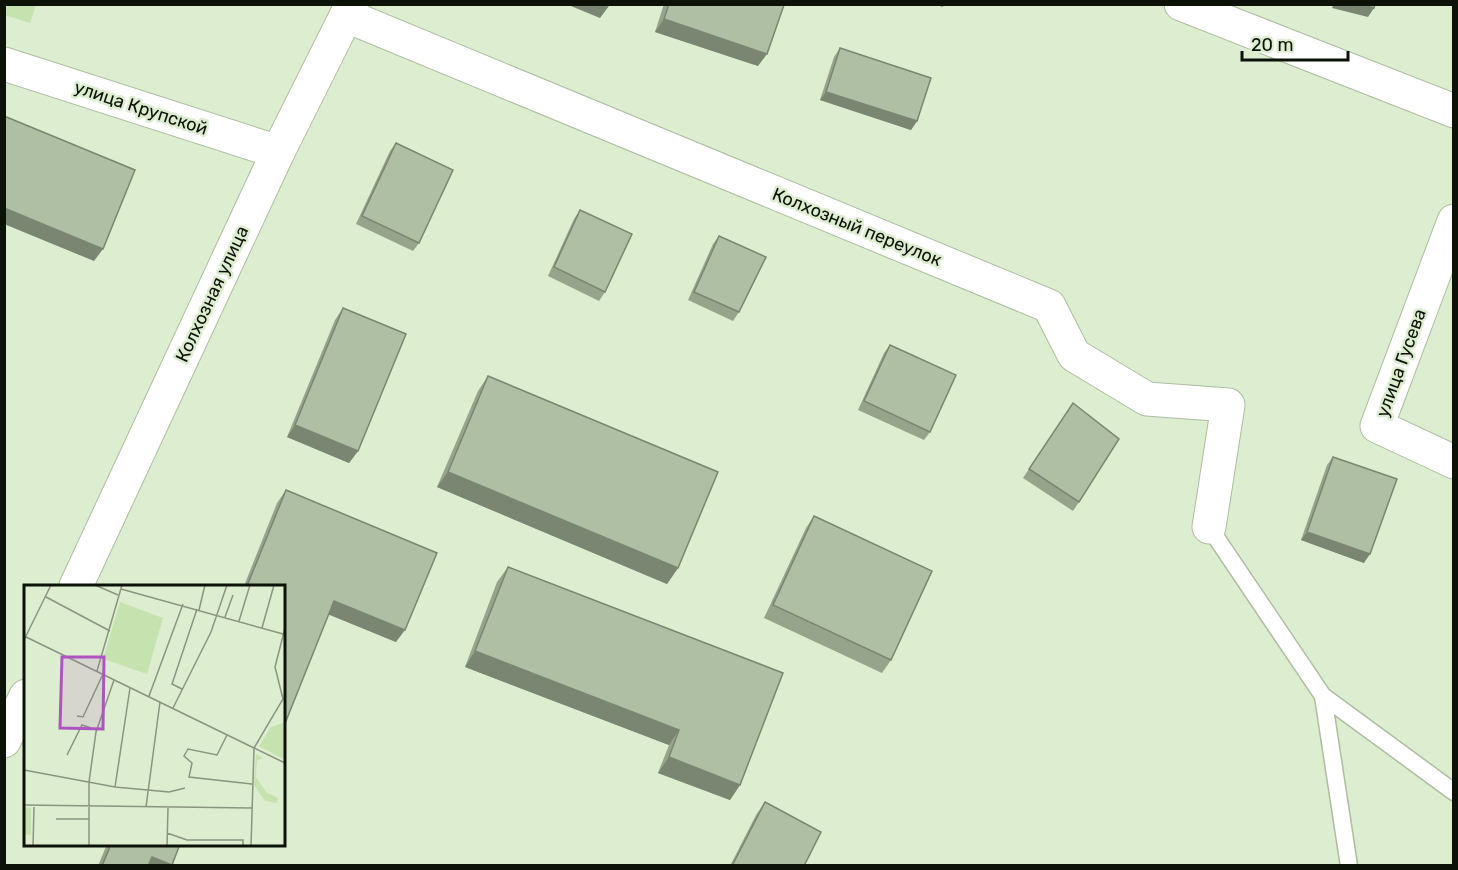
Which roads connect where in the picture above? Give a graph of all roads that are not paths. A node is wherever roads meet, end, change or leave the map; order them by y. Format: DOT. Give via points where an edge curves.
graph roads {
  1 [pos="1181,4"];
  2 [pos="349,10"];
  3 [pos="4,63"];
  4 [pos="1454,111"];
  5 [pos="278,152"];
  6 [pos="1454,221"];
  7 [pos="1454,462"];
  8 [pos="1209,527"];
  9 [pos="76,585"];
  10 [pos="1323,696"];
  11 [pos="24,700"];
  12 [pos="4,741"];
  13 [pos="1454,792"];
  14 [pos="1349,866"];
  1 -- 4 [label="street"];
  2 -- 5 [label="street, Колхозная улица"];
  2 -- 8 [label="street, Колхозный переулок" via="1049,306 1074,355 1147,399 1228,405"];
  3 -- 5 [label="street, улица Крупской"];
  5 -- 9 [label="street, Колхозная улица"];
  6 -- 7 [label="street, улица Гусева" via="1377,426"];
  8 -- 10 [label="lane"];
  10 -- 13 [label="lane"];
  10 -- 14 [label="lane"];
  11 -- 12 [label="street"];
}
